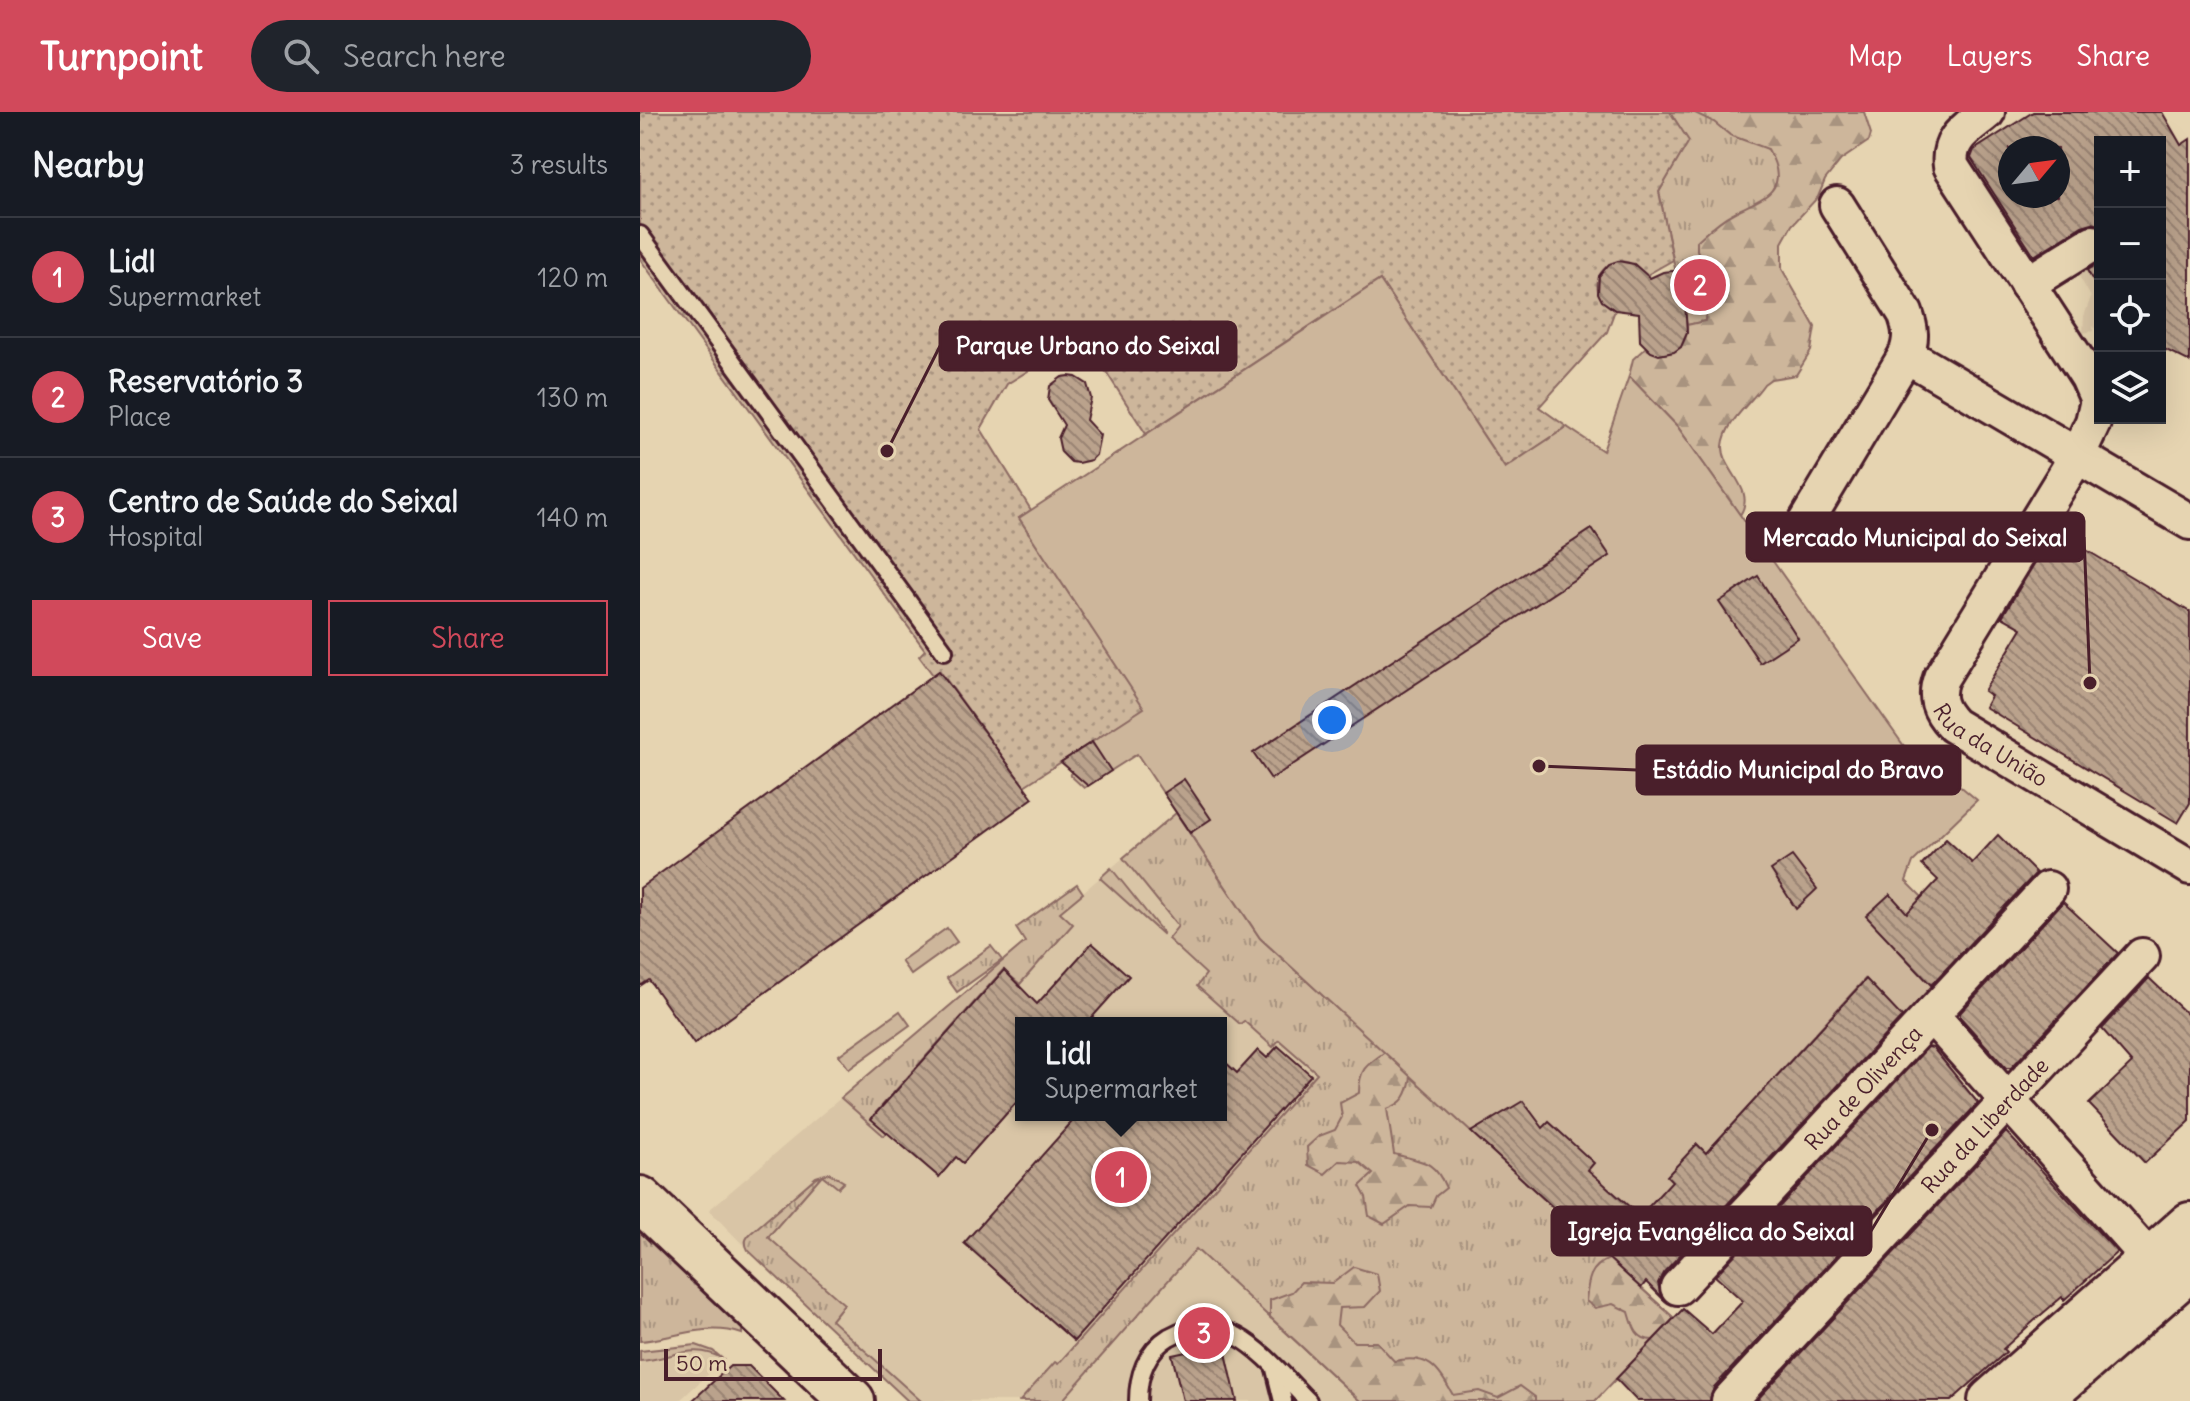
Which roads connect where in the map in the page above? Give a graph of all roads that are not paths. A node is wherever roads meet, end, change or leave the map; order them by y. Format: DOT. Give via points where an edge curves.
graph roads {
  1 [pos="1987,112"];
  2 [pos="1837,205"];
  3 [pos="640,235"];
  4 [pos="2093,243"];
  5 [pos="2027,284"];
  6 [pos="1906,355"];
  7 [pos="2077,456"];
  8 [pos="2190,522"];
  9 [pos="1795,540"];
  10 [pos="944,651"];
  11 [pos="2190,867"];
  12 [pos="2048,889"];
  13 [pos="2142,956"];
  14 [pos="1931,1015"];
  15 [pos="2007,1102"];
  16 [pos="640,1199"];
  17 [pos="2190,1225"];
  18 [pos="2171,1271"];
  19 [pos="1678,1287"];
  20 [pos="1275,1369"];
  21 [pos="852,1401"];
  22 [pos="1138,1401"];
  23 [pos="1283,1401"];
  24 [pos="1308,1401"];
  25 [pos="1729,1401"];
  26 [pos="1991,1401"];
  27 [pos="2038,1401"];
  1 -- 5 [label="street, Rua da União" via="1952,144 1951,166"];
  2 -- 6 [label="street" via="1905,313 1911,327"];
  3 -- 10 [label="lane"];
  4 -- 5 [label="street"];
  5 -- 7 [label="street, Rua da União" via="2098,400"];
  6 -- 7 [label="street"];
  6 -- 9 [label="street"];
  7 -- 8 [label="street"];
  7 -- 11 [label="street, Rua da União" via="1941,678 1938,702 1953,725"];
  12 -- 14 [label="street, Rua de Olivença"];
  13 -- 15 [label="street, Rua da Liberdade"];
  14 -- 15 [label="street"];
  14 -- 19 [label="street, Rua de Olivença"];
  15 -- 18 [label="street"];
  15 -- 25 [label="street, Rua da Liberdade"];
  16 -- 21 [label="main road"];
  17 -- 18 [label="main road"];
  18 -- 26 [label="main road"];
  18 -- 27 [label="main road"];
  20 -- 22 [label="lane" via="1237,1335 1197,1326 1163,1341 1150,1354 1139,1377"];
  20 -- 23 [label="lane"];
  20 -- 24 [label="lane"];
}
